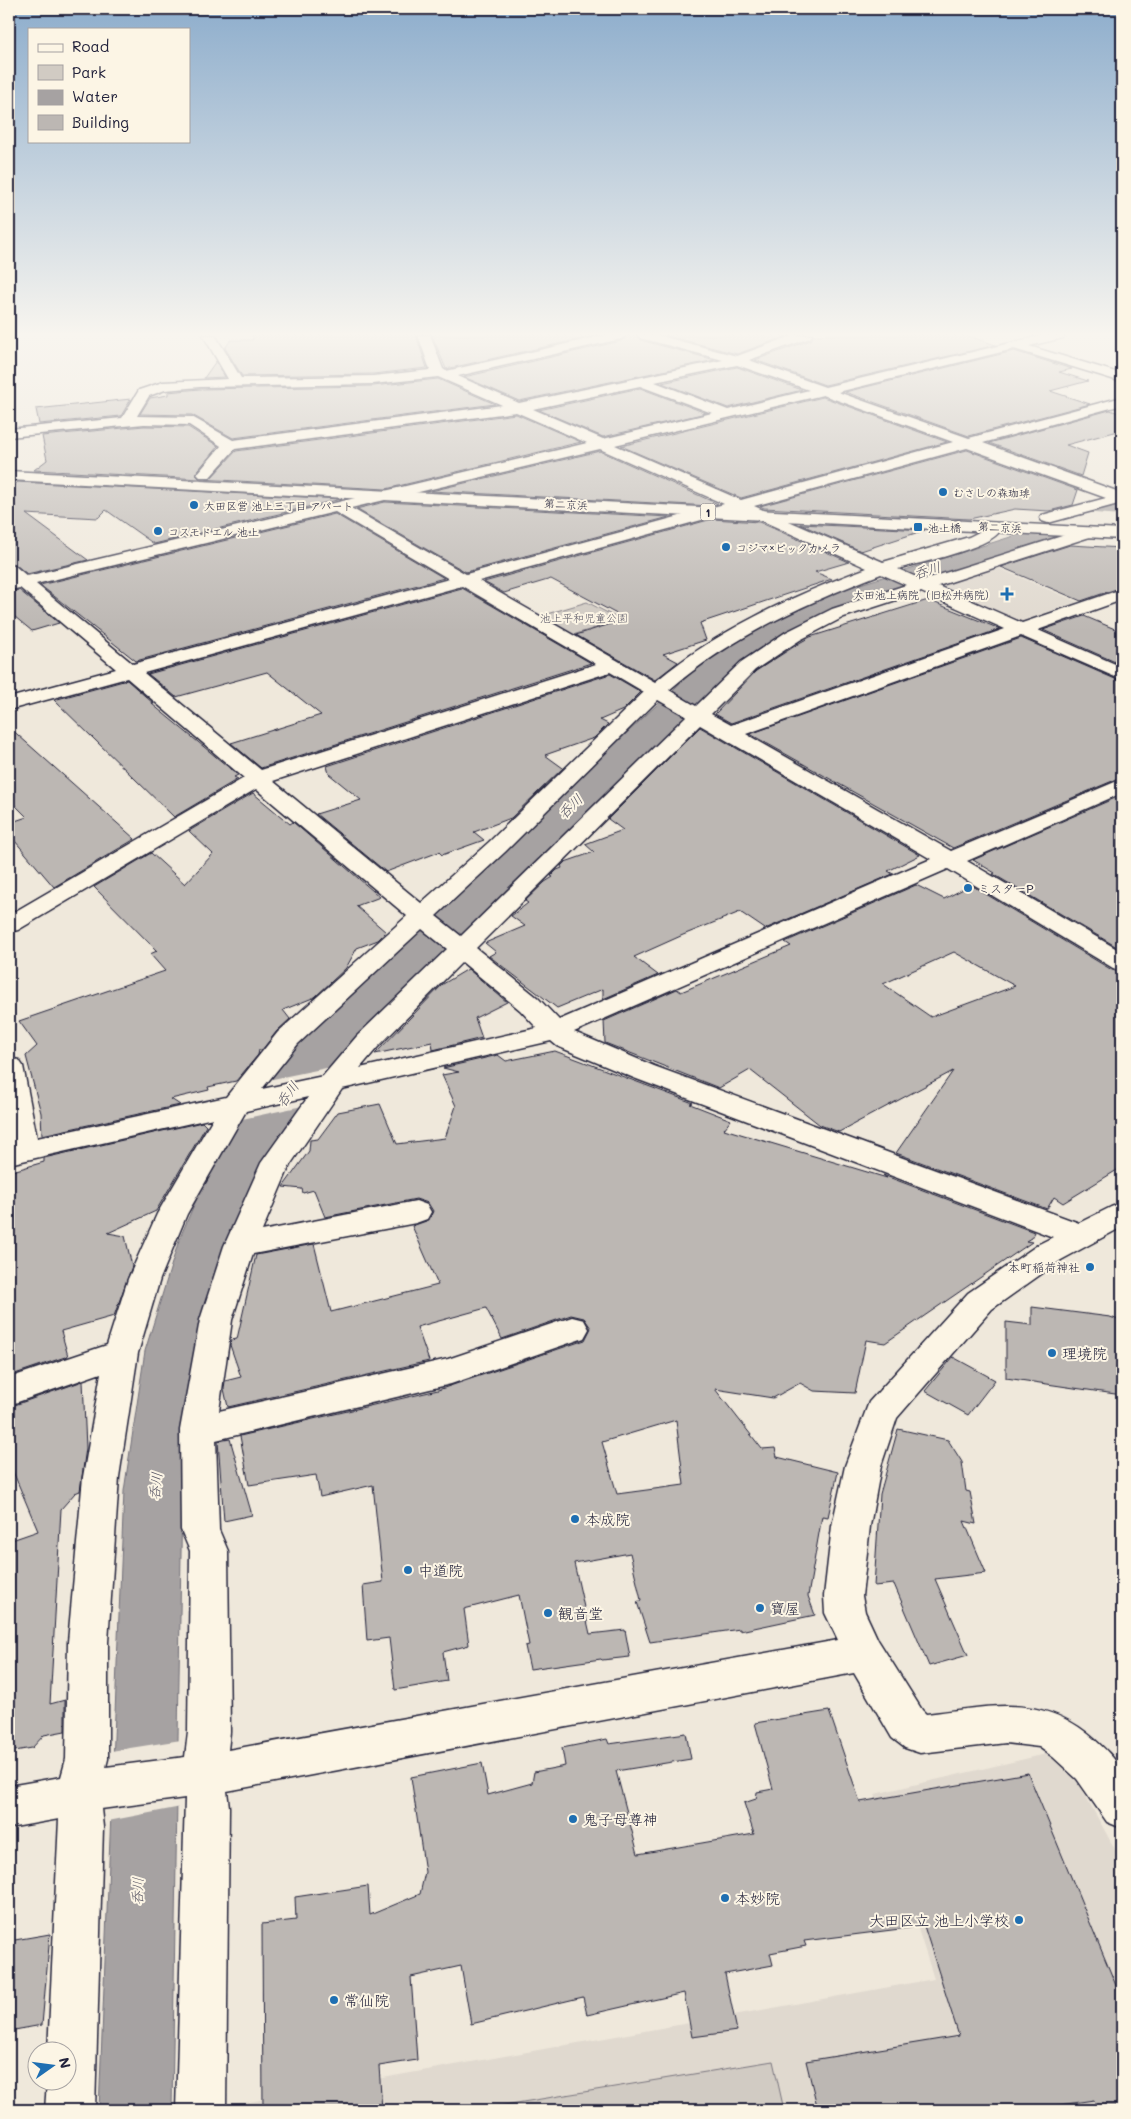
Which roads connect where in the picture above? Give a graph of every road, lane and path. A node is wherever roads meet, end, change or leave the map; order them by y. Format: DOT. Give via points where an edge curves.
graph roads {
  1 [pos="212,434"];
  2 [pos="314,434"];
  3 [pos="578,434"];
  4 [pos="643,434"];
  5 [pos="944,434"];
  6 [pos="1002,434"];
  7 [pos="969,443"];
  8 [pos="601,444"];
  9 [pos="230,445"];
  10 [pos="9,464"];
  11 [pos="204,474"];
  12 [pos="9,475"];
  13 [pos="427,486"];
  14 [pos="387,495"];
  15 [pos="1122,498"];
  16 [pos="739,503"];
  17 [pos="338,507"];
  18 [pos="710,512"];
  19 [pos="762,515"];
  20 [pos="1054,518"];
  21 [pos="1119,526"];
  22 [pos="992,527"];
  23 [pos="1086,532"];
  24 [pos="887,570"];
  25 [pos="13,579"];
  26 [pos="464,580"];
  27 [pos="921,584"];
  28 [pos="1122,594"];
  29 [pos="1021,630"];
  30 [pos="611,666"];
  31 [pos="131,671"];
  32 [pos="1122,674"];
  33 [pos="660,693"];
  34 [pos="9,704"];
  35 [pos="696,714"];
  36 [pos="729,733"];
  37 [pos="259,778"];
  38 [pos="1122,785"];
  39 [pos="950,861"];
  40 [pos="423,917"];
  41 [pos="9,925"];
  42 [pos="460,947"];
  43 [pos="1122,963"];
  44 [pos="555,1031"];
  45 [pos="9,1066"];
  46 [pos="328,1083"];
  47 [pos="242,1102"];
  48 [pos="16,1152"];
  49 [pos="416,1212"];
  50 [pos="1122,1214"];
  51 [pos="1080,1234"];
  52 [pos="240,1246"];
  53 [pos="572,1329"];
  54 [pos="121,1353"];
  55 [pos="9,1392"];
  56 [pos="198,1430"];
  57 [pos="864,1653"];
  58 [pos="195,1776"];
  59 [pos="87,1792"];
  60 [pos="9,1807"];
  61 [pos="1122,1807"];
  62 [pos="70,2110"];
  63 [pos="201,2110"];
  1 -- 9 [label="main road"];
  2 -- 9 [label="main road"];
  3 -- 8 [label="main road"];
  4 -- 8 [label="main road"];
  5 -- 7 [label="main road"];
  6 -- 7 [label="main road"];
  7 -- 15 [label="main road"];
  7 -- 16 [label="main road"];
  8 -- 13 [label="main road"];
  8 -- 16 [label="main road"];
  9 -- 11 [label="main road"];
  10 -- 11 [label="main road, 第二京浜 / 1"];
  11 -- 13 [label="main road, 第二京浜 / 1"];
  12 -- 14 [label="main road, 第二京浜 / 1"];
  13 -- 14 [label="main road"];
  13 -- 16 [label="main road, 第二京浜 / 1"];
  14 -- 17 [label="main road"];
  14 -- 18 [label="main road, 第二京浜 / 1"];
  15 -- 20 [label="main road"];
  16 -- 18 [label="main road"];
  16 -- 19 [label="main road"];
  16 -- 20 [label="main road, 第二京浜 / 1"];
  17 -- 25 [label="main road"];
  17 -- 26 [label="main road"];
  18 -- 19 [label="main road, 第二京浜 / 1"];
  18 -- 26 [label="main road"];
  19 -- 22 [label="main road, 第二京浜 / 1"];
  19 -- 24 [label="main road"];
  20 -- 21 [label="main road, 第二京浜 / 1"];
  21 -- 23 [label="main road, 第二京浜 / 1"];
  22 -- 23 [label="main road, 第二京浜 / 1"];
  22 -- 24 [label="main road" via="991,532 975,541"];
  23 -- 27 [label="main road"];
  24 -- 27 [label="main road"];
  24 -- 33 [label="main road" via="813,594 747,628 689,663"];
  25 -- 31 [label="main road"];
  26 -- 30 [label="main road"];
  26 -- 31 [label="main road"];
  27 -- 29 [label="main road"];
  27 -- 35 [label="main road" via="838,613 793,636 748,666"];
  28 -- 29 [label="main road"];
  29 -- 32 [label="main road"];
  29 -- 36 [label="main road"];
  30 -- 33 [label="main road"];
  30 -- 37 [label="main road"];
  31 -- 34 [label="main road"];
  31 -- 37 [label="main road"];
  33 -- 35 [label="main road"];
  33 -- 40 [label="main road"];
  35 -- 36 [label="main road"];
  35 -- 42 [label="main road"];
  36 -- 39 [label="main road"];
  37 -- 40 [label="main road"];
  37 -- 41 [label="main road"];
  38 -- 39 [label="main road"];
  39 -- 43 [label="main road"];
  39 -- 44 [label="main road"];
  40 -- 42 [label="main road"];
  40 -- 47 [label="main road" via="288,1038"];
  42 -- 44 [label="main road" via="529,1004"];
  42 -- 46 [label="main road"];
  44 -- 46 [label="main road"];
  44 -- 51 [label="main road" via="567,1040 635,1068"];
  45 -- 48 [label="main road" via="22,1133"];
  46 -- 47 [label="main road"];
  46 -- 52 [label="main road" via="276,1163"];
  47 -- 48 [label="main road"];
  47 -- 54 [label="main road" via="172,1214 144,1279"];
  49 -- 52 [label="main road"];
  50 -- 51 [label="main road"];
  51 -- 57 [label="main road" via="980,1301 881,1412 863,1466 851,1526 843,1596 845,1613"];
  52 -- 56 [label="main road" via="216,1320"];
  53 -- 56 [label="main road" via="451,1371"];
  54 -- 55 [label="main road"];
  54 -- 59 [label="main road" via="101,1477 88,1642"];
  56 -- 58 [label="main road" via="200,1530 209,1551 209,1732"];
  57 -- 58 [label="main road"];
  57 -- 61 [label="main road" via="906,1724 920,1734 1006,1724 1052,1732 1092,1765"];
  58 -- 59 [label="main road"];
  58 -- 63 [label="main road" via="207,1807"];
  59 -- 60 [label="main road"];
  59 -- 62 [label="main road" via="81,1827"];
}
